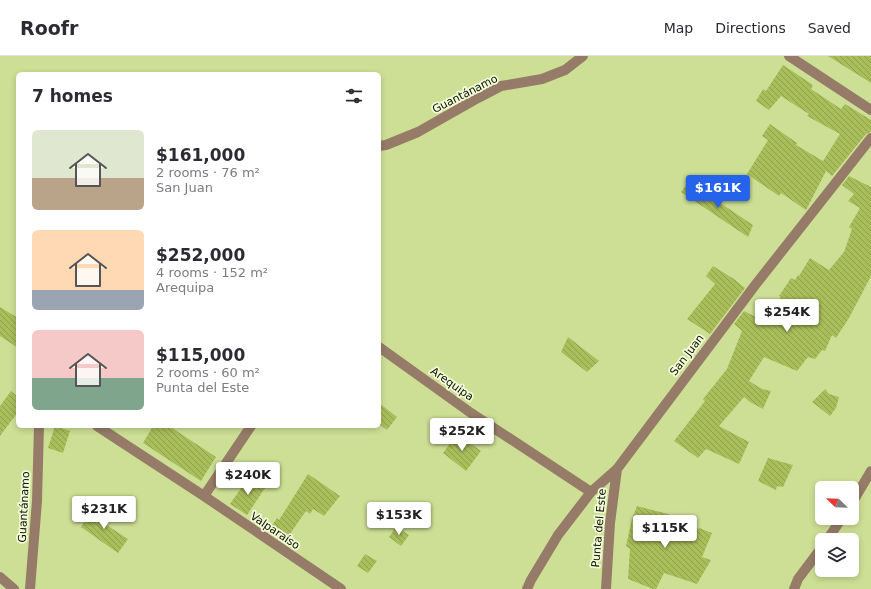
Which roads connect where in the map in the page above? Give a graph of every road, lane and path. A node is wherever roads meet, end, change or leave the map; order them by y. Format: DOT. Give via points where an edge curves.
graph roads {
  1 [pos="583,56"];
  2 [pos="789,56"];
  3 [pos="871,110"];
  4 [pos="871,138"];
  5 [pos="381,146"];
  6 [pos="381,348"];
  7 [pos="39,428"];
  8 [pos="100,428"];
  9 [pos="250,428"];
  10 [pos="617,469"];
  11 [pos="871,471"];
  12 [pos="859,491"];
  13 [pos="591,492"];
  14 [pos="204,496"];
  15 [pos="815,556"];
  16 [pos="0,577"];
  17 [pos="14,589"];
  18 [pos="30,589"];
  19 [pos="340,589"];
  20 [pos="527,589"];
  21 [pos="606,589"];
  22 [pos="794,589"];
  1 -- 5 [label="street, Guantánamo" via="565,70 542,79 501,86 418,132"];
  2 -- 3 [label="street"];
  4 -- 10 [label="street, San Juan" via="756,284"];
  6 -- 13 [label="street, Arequipa" via="471,413"];
  7 -- 18 [label="street, Guantánamo" via="37,501"];
  8 -- 14 [label="street, Valparaíso"];
  9 -- 14 [label="street"];
  10 -- 13 [label="street, San Juan"];
  10 -- 21 [label="street, Punta del Este"];
  11 -- 12 [label="street"];
  13 -- 20 [label="street, San Juan" via="558,536"];
  14 -- 19 [label="street, Valparaíso"];
  15 -- 22 [label="street" via="798,579"];
  16 -- 17 [label="street"];
}
